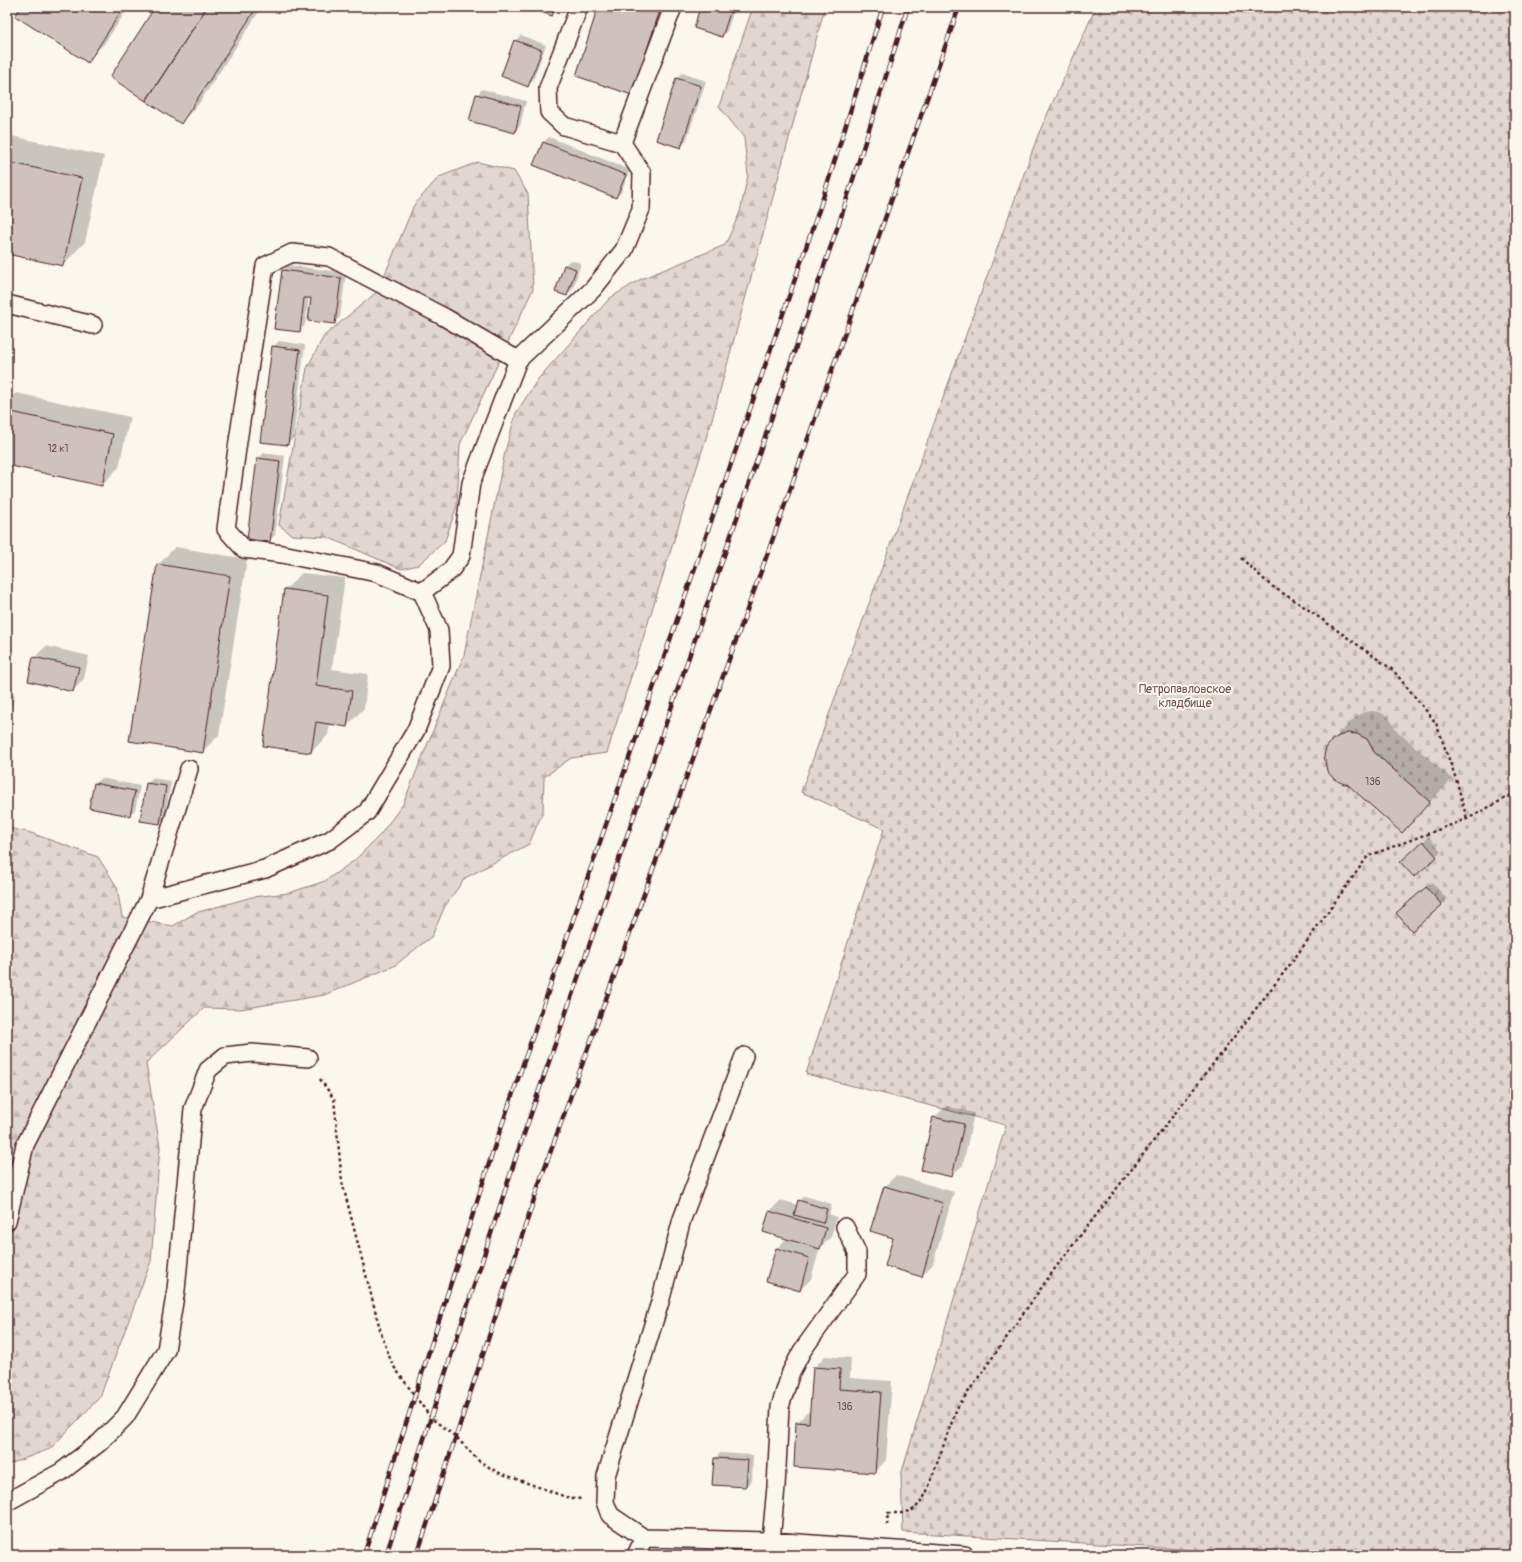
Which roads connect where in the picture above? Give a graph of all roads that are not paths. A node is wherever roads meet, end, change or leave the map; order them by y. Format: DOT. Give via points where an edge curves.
graph roads {
  1 [pos="579,7"];
  2 [pos="673,7"];
  3 [pos="622,143"];
  4 [pos="7,304"];
  5 [pos="93,325"];
  6 [pos="518,360"];
  7 [pos="422,592"];
  8 [pos="189,769"];
  9 [pos="149,899"];
  10 [pos="744,1056"];
  11 [pos="308,1058"];
  12 [pos="7,1221"];
  13 [pos="845,1227"];
  14 [pos="7,1502"];
  15 [pos="644,1538"];
  16 [pos="771,1541"];
  17 [pos="636,1555"];
  18 [pos="965,1555"];
  1 -- 3 [label="lane" via="548,88 549,112 564,126"];
  2 -- 3 [label="lane"];
  3 -- 6 [label="lane" via="642,173 641,209 624,250 592,289"];
  4 -- 5 [label="lane"];
  6 -- 7 [label="lane" via="471,483 461,556 450,571"];
  6 -- 7 [label="lane" via="444,317 329,258 292,253 265,266 226,529 244,548 377,573"];
  7 -- 9 [label="lane" via="439,630 441,666 416,730 367,812 330,840 265,869"];
  8 -- 9 [label="lane"];
  9 -- 12 [label="lane" via="25,1144"];
  10 -- 15 [label="lane" via="682,1219 660,1302 606,1476 605,1502 610,1515"];
  11 -- 14 [label="lane" via="252,1053 225,1056 208,1070 193,1109 176,1290 166,1350 125,1417 99,1443 61,1472"];
  13 -- 16 [label="lane" via="857,1252 857,1274 802,1351 791,1372 780,1407"];
  15 -- 16 [label="lane"];
  15 -- 17 [label="lane"];
  16 -- 18 [label="lane"];
}
